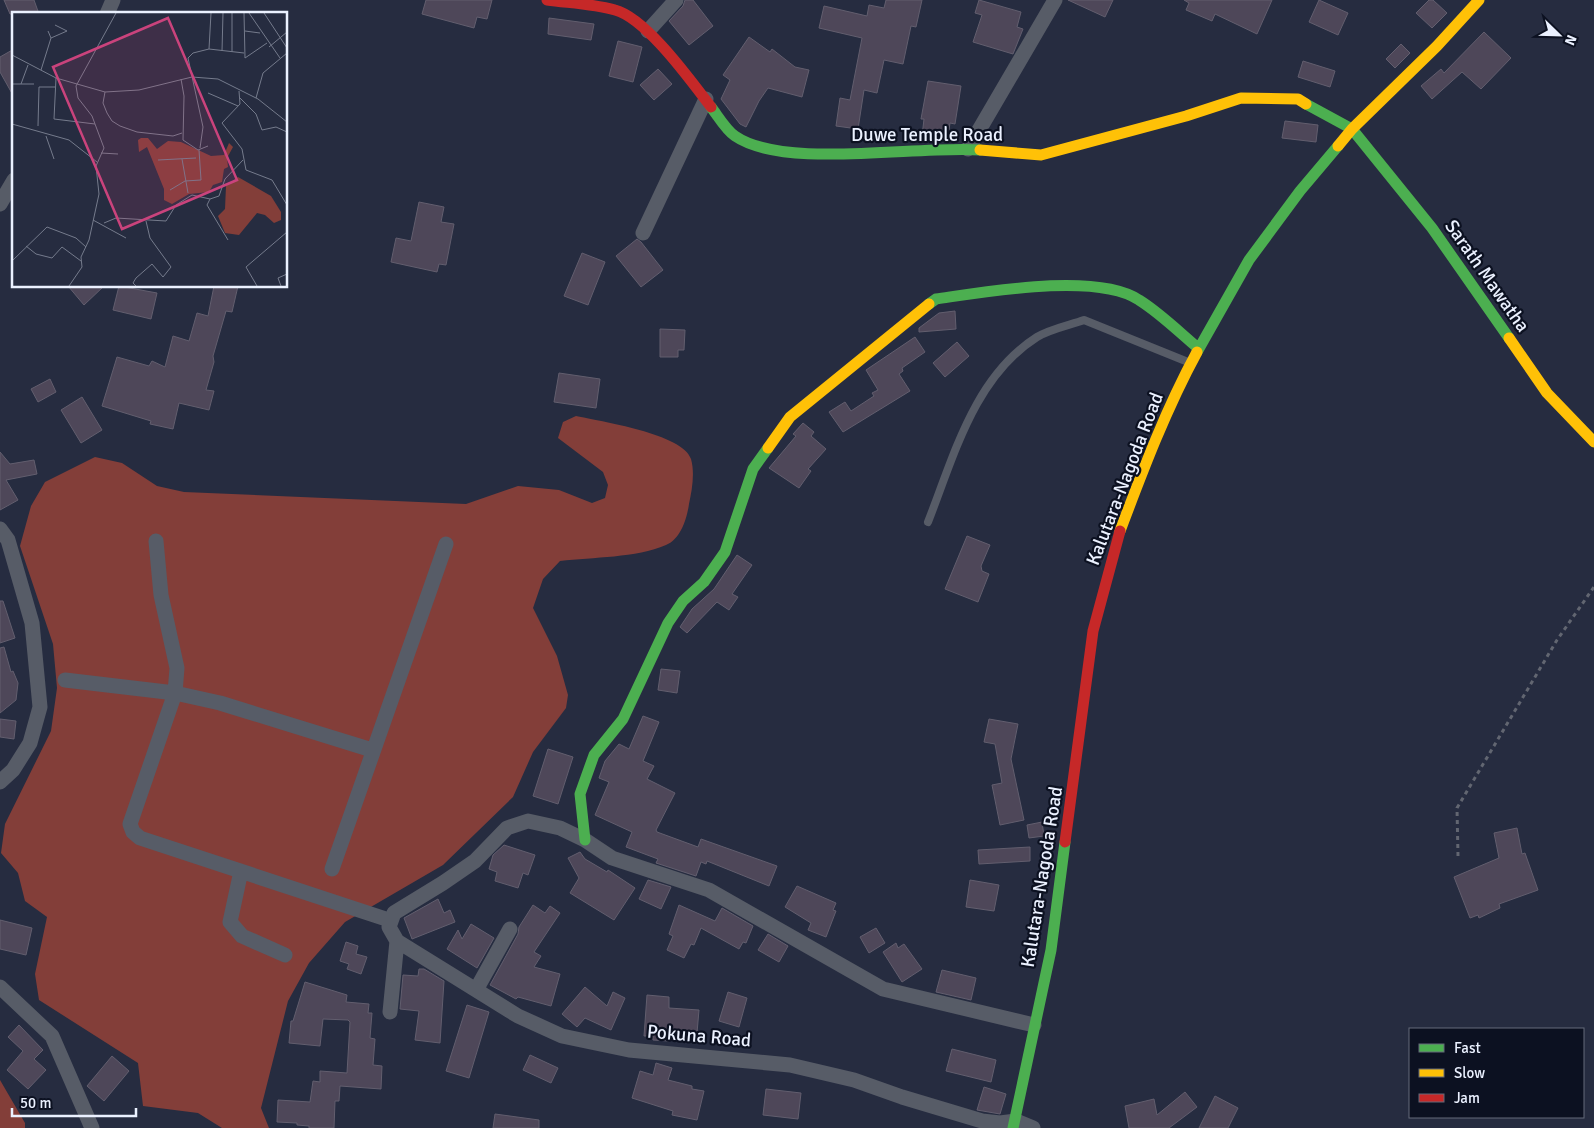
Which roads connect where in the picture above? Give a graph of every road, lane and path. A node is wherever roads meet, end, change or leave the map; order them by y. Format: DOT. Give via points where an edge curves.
graph roads {
  1 [pos="113,0"];
  2 [pos="547,0"];
  3 [pos="676,0"];
  4 [pos="1055,0"];
  5 [pos="1479,0"];
  6 [pos="108,12"];
  7 [pos="648,31"];
  8 [pos="706,99"];
  9 [pos="1352,128"];
  10 [pos="968,149"];
  11 [pos="12,183"];
  12 [pos="0,204"];
  13 [pos="643,233"];
  14 [pos="1198,348"];
  15 [pos="1190,363"];
  16 [pos="1594,442"];
  17 [pos="928,522"];
  18 [pos="0,529"];
  19 [pos="156,541"];
  20 [pos="446,544"];
  21 [pos="1594,587"];
  22 [pos="65,680"];
  23 [pos="175,693"];
  24 [pos="372,750"];
  25 [pos="0,782"];
  26 [pos="585,840"];
  27 [pos="1458,856"];
  28 [pos="332,869"];
  29 [pos="241,871"];
  30 [pos="390,920"];
  31 [pos="510,929"];
  32 [pos="397,941"];
  33 [pos="285,954"];
  34 [pos="0,988"];
  35 [pos="476,990"];
  36 [pos="390,1012"];
  37 [pos="1034,1025"];
  38 [pos="1014,1124"];
  39 [pos="92,1128"];
  40 [pos="1033,1128"];
  1 -- 6 [label="street"];
  2 -- 7 [label="street, Duwe Temple Road" via="617,10"];
  3 -- 7 [label="street"];
  4 -- 10 [label="street"];
  5 -- 9 [label="street, Kalutara-Nagoda Road" via="1437,46"];
  7 -- 8 [label="street, Duwe Temple Road"];
  8 -- 10 [label="street, Duwe Temple Road" via="734,136 758,148 813,154"];
  8 -- 13 [label="street"];
  9 -- 10 [label="street, Duwe Temple Road" via="1298,99 1241,98 1041,155"];
  9 -- 14 [label="street, Kalutara-Nagoda Road" via="1249,260"];
  9 -- 16 [label="street, Sarath Mawatha" via="1432,228 1547,393"];
  11 -- 12 [label="street"];
  14 -- 15 [label="street, Kalutara-Nagoda Road"];
  14 -- 26 [label="street" via="1138,299 1111,288 1023,286 936,298 868,352 790,417 754,469 726,552 668,623 623,719 594,755 580,794"];
  15 -- 17 [label="lane" via="1084,320 1038,336 995,373 971,415"];
  15 -- 37 [label="street, Kalutara-Nagoda Road" via="1143,470 1115,546 1093,631 1062,871"];
  18 -- 25 [label="street" via="8,540 32,623 40,707 30,744 13,770"];
  19 -- 23 [label="street" via="161,595 177,668"];
  20 -- 24 [label="street"];
  21 -- 27 [label="path" via="1556,640 1457,808"];
  22 -- 23 [label="street"];
  23 -- 24 [label="street" via="220,703"];
  23 -- 29 [label="street" via="130,824 140,838"];
  24 -- 28 [label="street"];
  26 -- 30 [label="street" via="560,828 528,820 507,828 475,861 394,913"];
  26 -- 37 [label="street" via="612,858 709,890 883,989"];
  29 -- 30 [label="street"];
  29 -- 33 [label="street" via="230,922 242,936"];
  30 -- 32 [label="street" via="389,926"];
  31 -- 35 [label="street"];
  32 -- 35 [label="street, Pokuna Road"];
  32 -- 36 [label="street"];
  34 -- 39 [label="street" via="52,1036"];
  35 -- 38 [label="street, Pokuna Road" via="518,1016 562,1036 629,1050 790,1065 854,1080 982,1121"];
  37 -- 38 [label="street, Kalutara-Nagoda Road"];
  38 -- 40 [label="street"];
}
